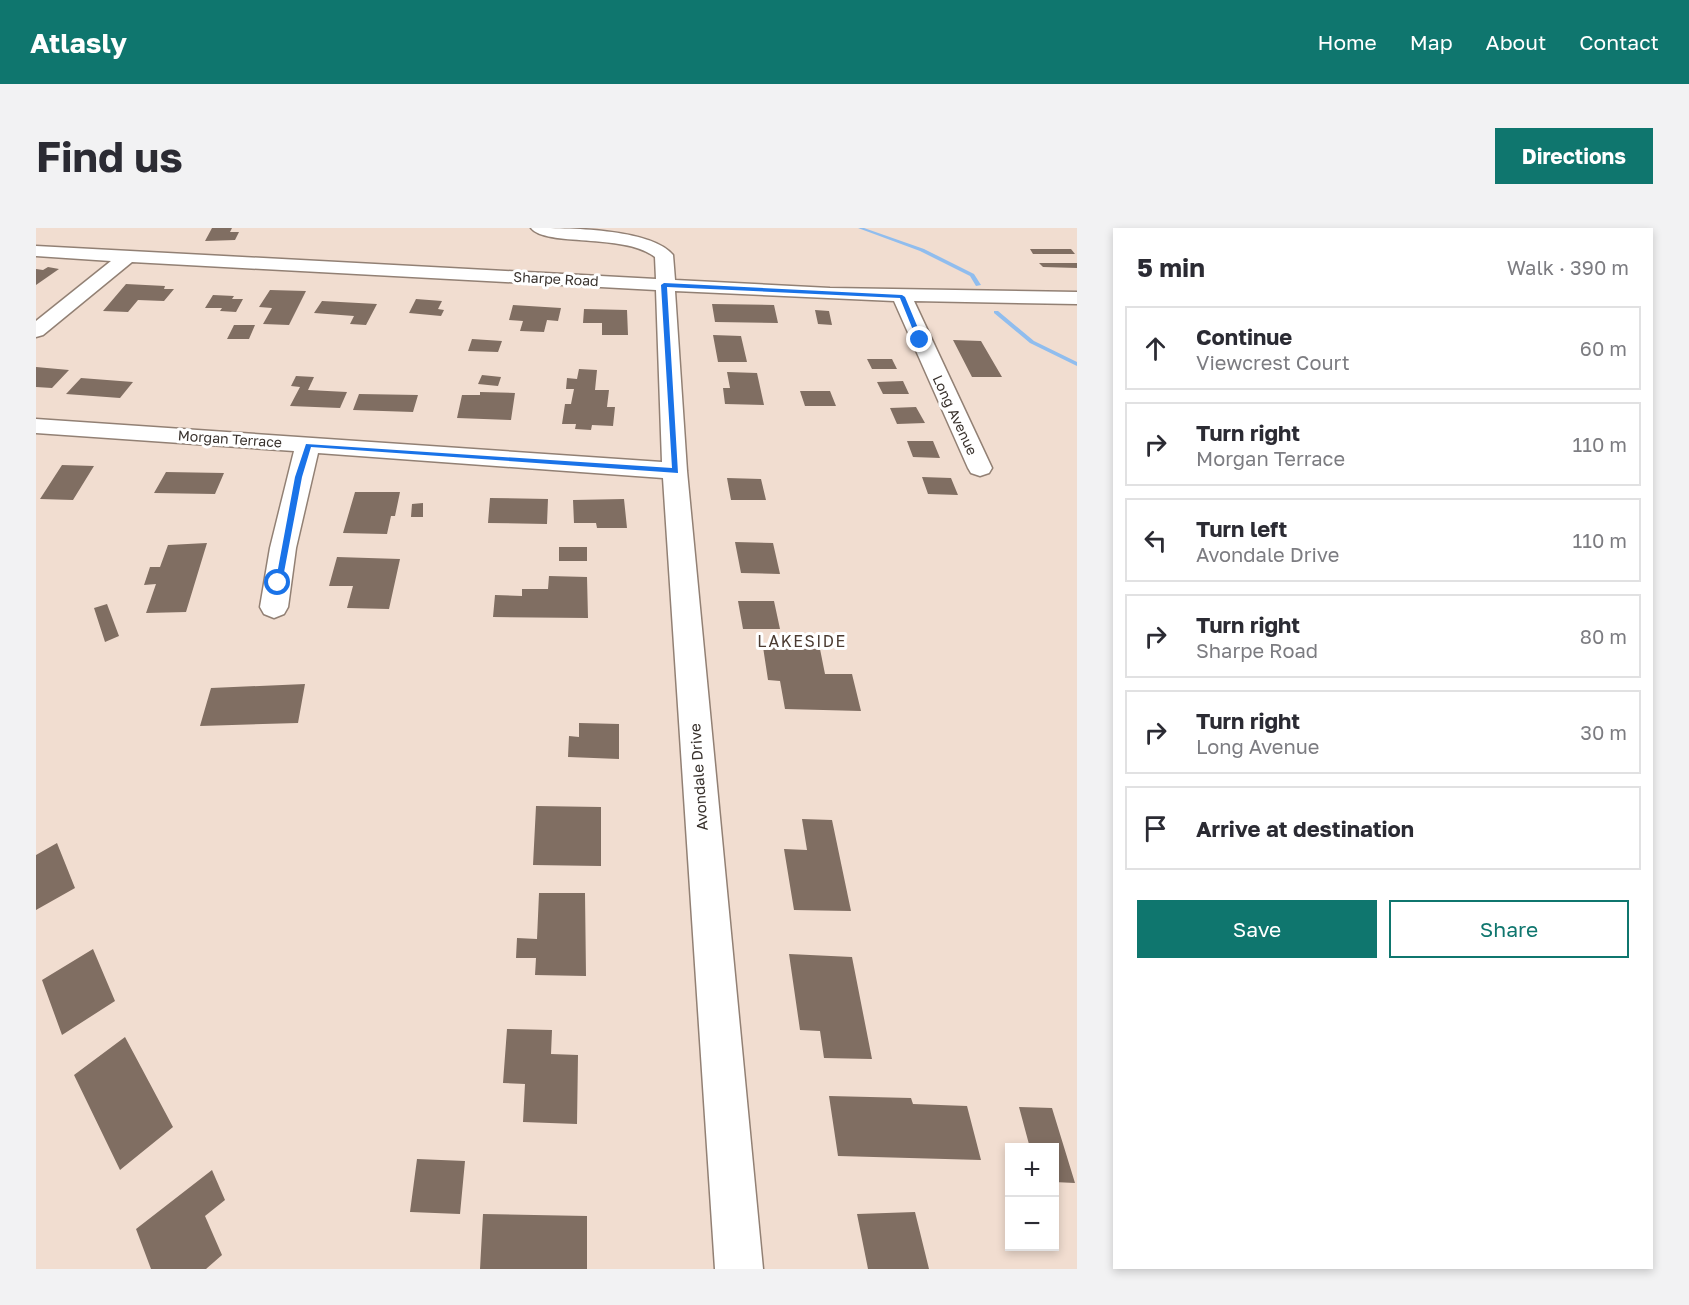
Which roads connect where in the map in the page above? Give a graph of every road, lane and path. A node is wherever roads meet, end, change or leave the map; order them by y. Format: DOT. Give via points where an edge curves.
graph roads {
  1 [pos="540,228"];
  2 [pos="36,251"];
  3 [pos="127,257"];
  4 [pos="664,285"];
  5 [pos="902,297"];
  6 [pos="1077,298"];
  7 [pos="36,331"];
  8 [pos="36,426"];
  9 [pos="308,445"];
  10 [pos="980,468"];
  11 [pos="675,471"];
  12 [pos="274,607"];
  13 [pos="739,1269"];
  1 -- 4 [label="street, Avondale Drive" via="649,244 664,255"];
  2 -- 3 [label="street, Sharpe Road"];
  3 -- 4 [label="street, Sharpe Road"];
  3 -- 7 [label="street"];
  4 -- 5 [label="street, Sharpe Road"];
  4 -- 11 [label="street, Avondale Drive"];
  5 -- 6 [label="street, Sharpe Road"];
  5 -- 10 [label="street, Long Avenue"];
  8 -- 9 [label="street, Morgan Terrace"];
  9 -- 11 [label="street, Morgan Terrace"];
  9 -- 12 [label="street" via="283,548"];
  11 -- 13 [label="street, Avondale Drive"];
}
